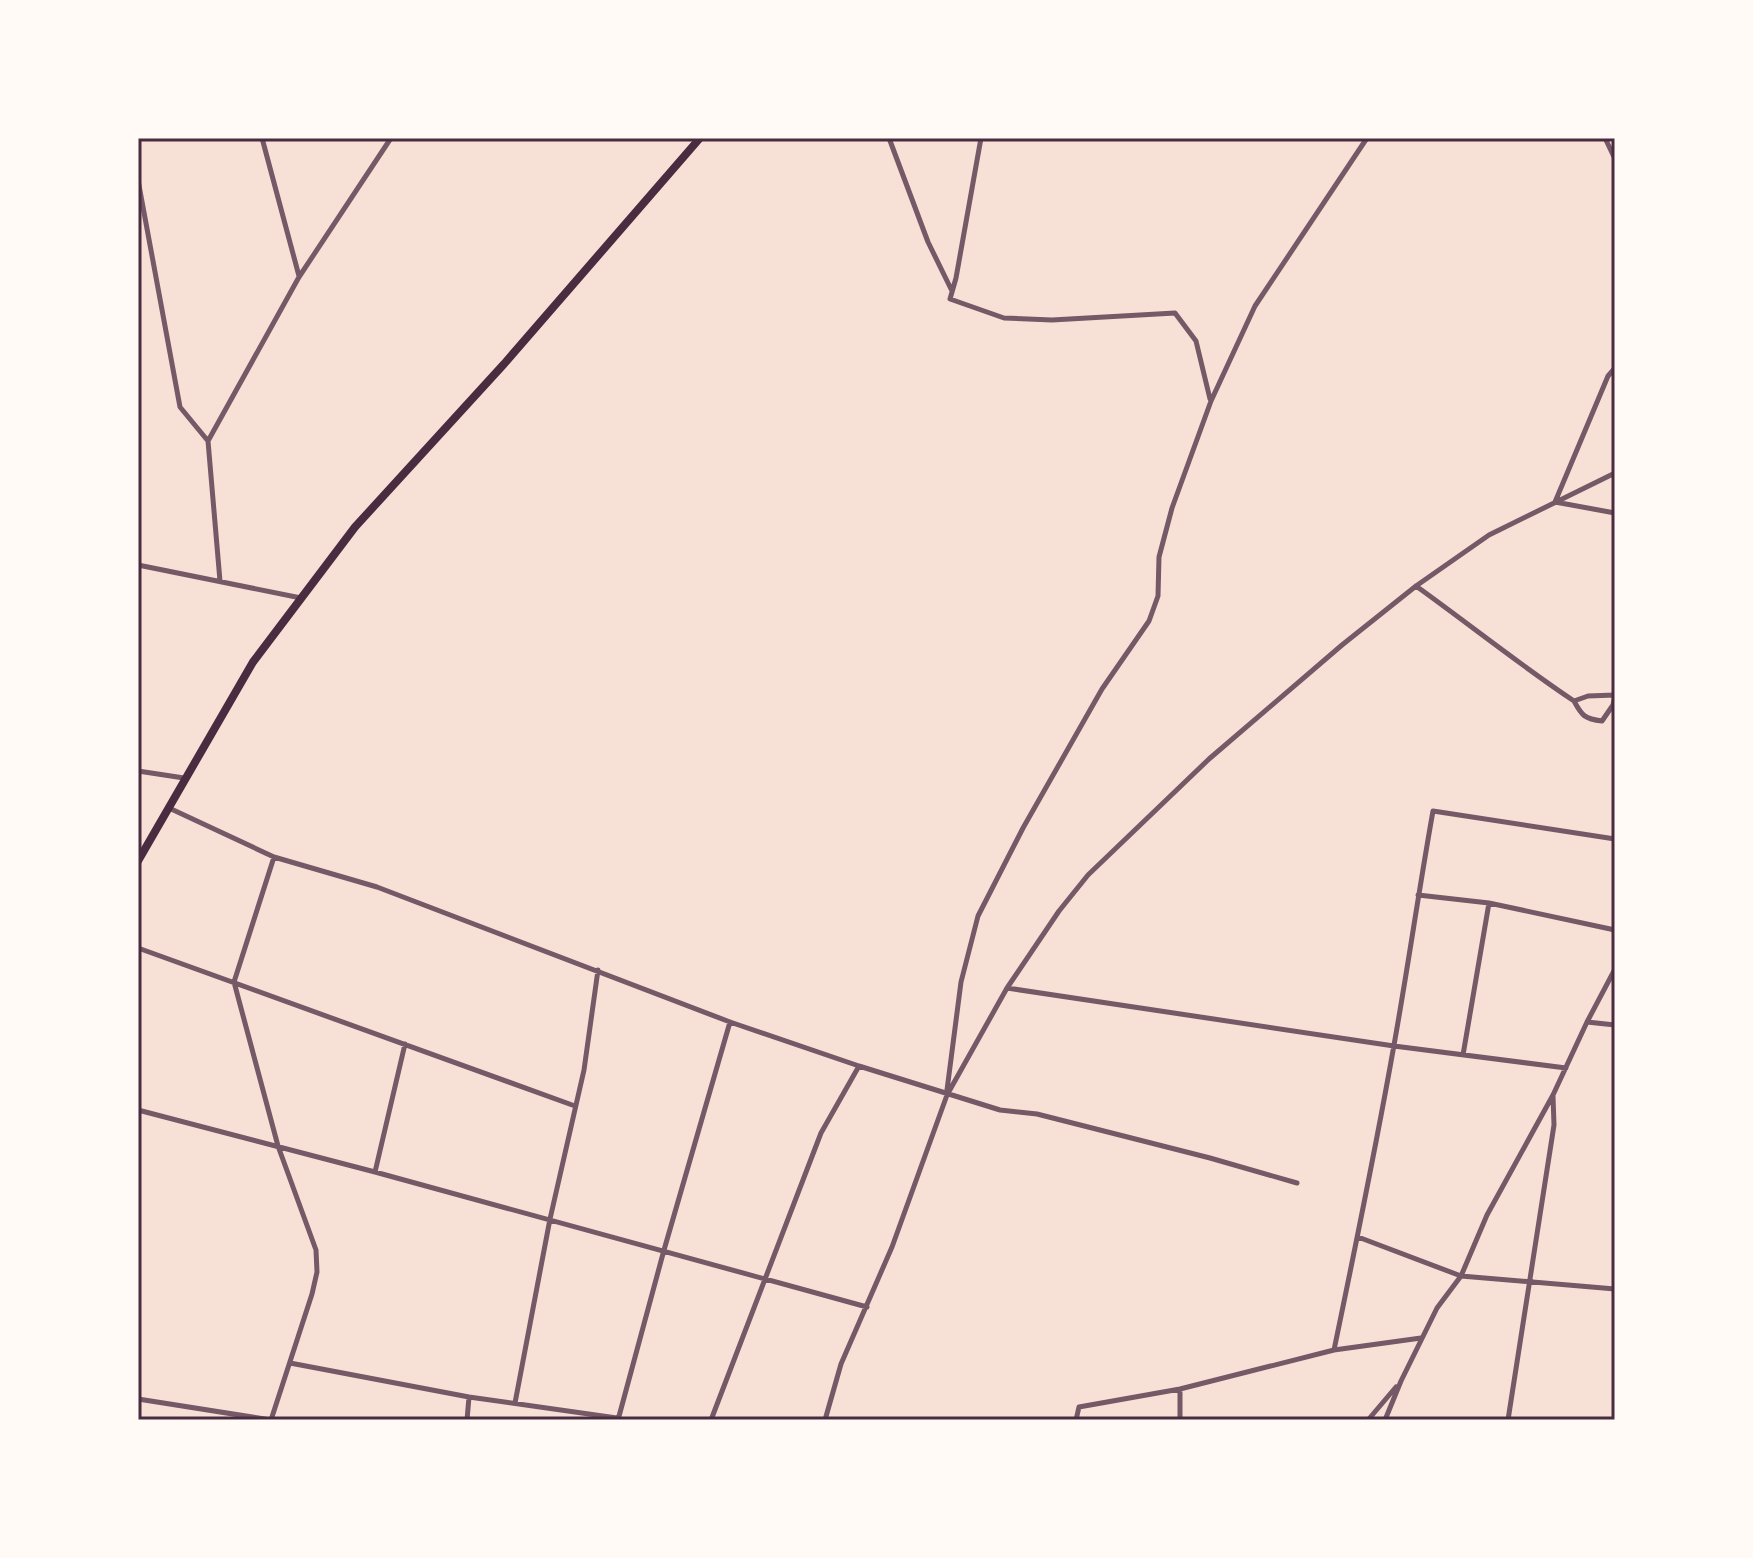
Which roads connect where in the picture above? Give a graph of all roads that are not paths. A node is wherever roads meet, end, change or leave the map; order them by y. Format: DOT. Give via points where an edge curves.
graph roads {
  1 [pos="262,138"];
  2 [pos="391,138"];
  3 [pos="700,138"];
  4 [pos="889,138"];
  5 [pos="981,138"];
  6 [pos="1367,138"];
  7 [pos="1605,138"];
  8 [pos="1615,159"];
  9 [pos="138,180"];
  10 [pos="299,277"];
  11 [pos="952,292"];
  12 [pos="1615,368"];
  13 [pos="1211,401"];
  14 [pos="208,441"];
  15 [pos="1615,473"];
  16 [pos="1555,502"];
  17 [pos="1615,513"];
  18 [pos="138,565"];
  19 [pos="220,581"];
  20 [pos="1416,586"];
  21 [pos="301,598"];
  22 [pos="1574,701"];
  23 [pos="138,771"];
  24 [pos="185,778"];
  25 [pos="168,808"];
  26 [pos="1615,839"];
  27 [pos="274,857"];
  28 [pos="138,861"];
  29 [pos="1418,895"];
  30 [pos="1489,903"];
  31 [pos="1615,930"];
  32 [pos="138,948"];
  33 [pos="1615,969"];
  34 [pos="598,970"];
  35 [pos="234,982"];
  36 [pos="1007,988"];
  37 [pos="730,1022"];
  38 [pos="1587,1022"];
  39 [pos="1615,1025"];
  40 [pos="405,1044"];
  41 [pos="1394,1046"];
  42 [pos="1463,1055"];
  43 [pos="859,1066"];
  44 [pos="1566,1068"];
  45 [pos="947,1095"];
  46 [pos="1553,1095"];
  47 [pos="575,1106"];
  48 [pos="138,1110"];
  49 [pos="278,1146"];
  50 [pos="375,1172"];
  51 [pos="1297,1183"];
  52 [pos="550,1219"];
  53 [pos="1358,1237"];
  54 [pos="664,1250"];
  55 [pos="1461,1276"];
  56 [pos="764,1278"];
  57 [pos="1529,1282"];
  58 [pos="1615,1289"];
  59 [pos="867,1307"];
  60 [pos="1422,1337"];
  61 [pos="1334,1350"];
  62 [pos="290,1363"];
  63 [pos="1401,1381"];
  64 [pos="1180,1389"];
  65 [pos="469,1397"];
  66 [pos="138,1399"];
  67 [pos="515,1403"];
  68 [pos="618,1419"];
  69 [pos="271,1420"];
  70 [pos="467,1420"];
  71 [pos="631,1420"];
  72 [pos="711,1420"];
  73 [pos="825,1420"];
  74 [pos="1076,1420"];
  75 [pos="1180,1420"];
  76 [pos="1368,1420"];
  77 [pos="1385,1420"];
  78 [pos="1508,1420"];
  1 -- 10 [label="street"];
  2 -- 10 [label="street"];
  3 -- 21 [label="main road" via="355,527"];
  4 -- 11 [label="street"];
  5 -- 11 [label="street"];
  6 -- 13 [label="street" via="1255,306"];
  7 -- 8 [label="street"];
  9 -- 14 [label="street" via="180,407"];
  10 -- 14 [label="street"];
  11 -- 13 [label="street" via="950,299 1004,318 1175,313 1196,341"];
  12 -- 16 [label="street"];
  13 -- 45 [label="street" via="1172,508 1149,621 1102,689 978,916 961,982"];
  14 -- 19 [label="street"];
  15 -- 16 [label="street"];
  16 -- 17 [label="street"];
  16 -- 20 [label="street" via="1489,535"];
  18 -- 19 [label="street"];
  19 -- 21 [label="street"];
  20 -- 22 [label="street"];
  20 -- 36 [label="street" via="1258,715 1088,875"];
  21 -- 24 [label="main road" via="253,662"];
  22 -- 22 [label="street" via="1588,719 1602,721 1615,695"];
  23 -- 24 [label="street"];
  24 -- 25 [label="main road"];
  25 -- 27 [label="street"];
  25 -- 28 [label="main road"];
  26 -- 29 [label="street" via="1433,811"];
  27 -- 34 [label="street" via="377,887"];
  27 -- 35 [label="street"];
  29 -- 30 [label="street"];
  29 -- 41 [label="street"];
  30 -- 31 [label="street"];
  30 -- 42 [label="street"];
  32 -- 35 [label="street"];
  33 -- 38 [label="street"];
  34 -- 37 [label="street"];
  34 -- 47 [label="street"];
  35 -- 40 [label="street"];
  35 -- 49 [label="street"];
  36 -- 41 [label="street"];
  36 -- 45 [label="street"];
  37 -- 43 [label="street"];
  37 -- 54 [label="street"];
  38 -- 39 [label="street"];
  38 -- 44 [label="street"];
  40 -- 47 [label="street"];
  40 -- 50 [label="street"];
  41 -- 42 [label="street"];
  41 -- 53 [label="street"];
  42 -- 44 [label="street"];
  43 -- 45 [label="street"];
  43 -- 56 [label="street" via="821,1133"];
  44 -- 46 [label="street"];
  45 -- 51 [label="street"];
  45 -- 59 [label="street"];
  46 -- 55 [label="street" via="1487,1215"];
  46 -- 57 [label="street" via="1554,1125"];
  47 -- 52 [label="street"];
  48 -- 49 [label="street"];
  49 -- 50 [label="street"];
  49 -- 62 [label="street" via="316,1250 312,1294"];
  50 -- 52 [label="street"];
  52 -- 54 [label="street"];
  52 -- 67 [label="street"];
  53 -- 55 [label="street"];
  53 -- 61 [label="street"];
  54 -- 56 [label="street"];
  54 -- 68 [label="street"];
  55 -- 57 [label="street"];
  55 -- 60 [label="street"];
  56 -- 59 [label="street"];
  56 -- 72 [label="street"];
  57 -- 58 [label="street"];
  57 -- 78 [label="street"];
  59 -- 73 [label="street" via="841,1364"];
  60 -- 61 [label="street"];
  60 -- 63 [label="street"];
  61 -- 64 [label="street"];
  62 -- 65 [label="street"];
  62 -- 69 [label="street"];
  63 -- 76 [label="street"];
  63 -- 77 [label="street"];
  64 -- 74 [label="street" via="1079,1407"];
  64 -- 75 [label="street"];
  65 -- 67 [label="street"];
  65 -- 70 [label="street"];
  66 -- 69 [label="street"];
  67 -- 68 [label="street"];
  68 -- 71 [label="street"];
}
